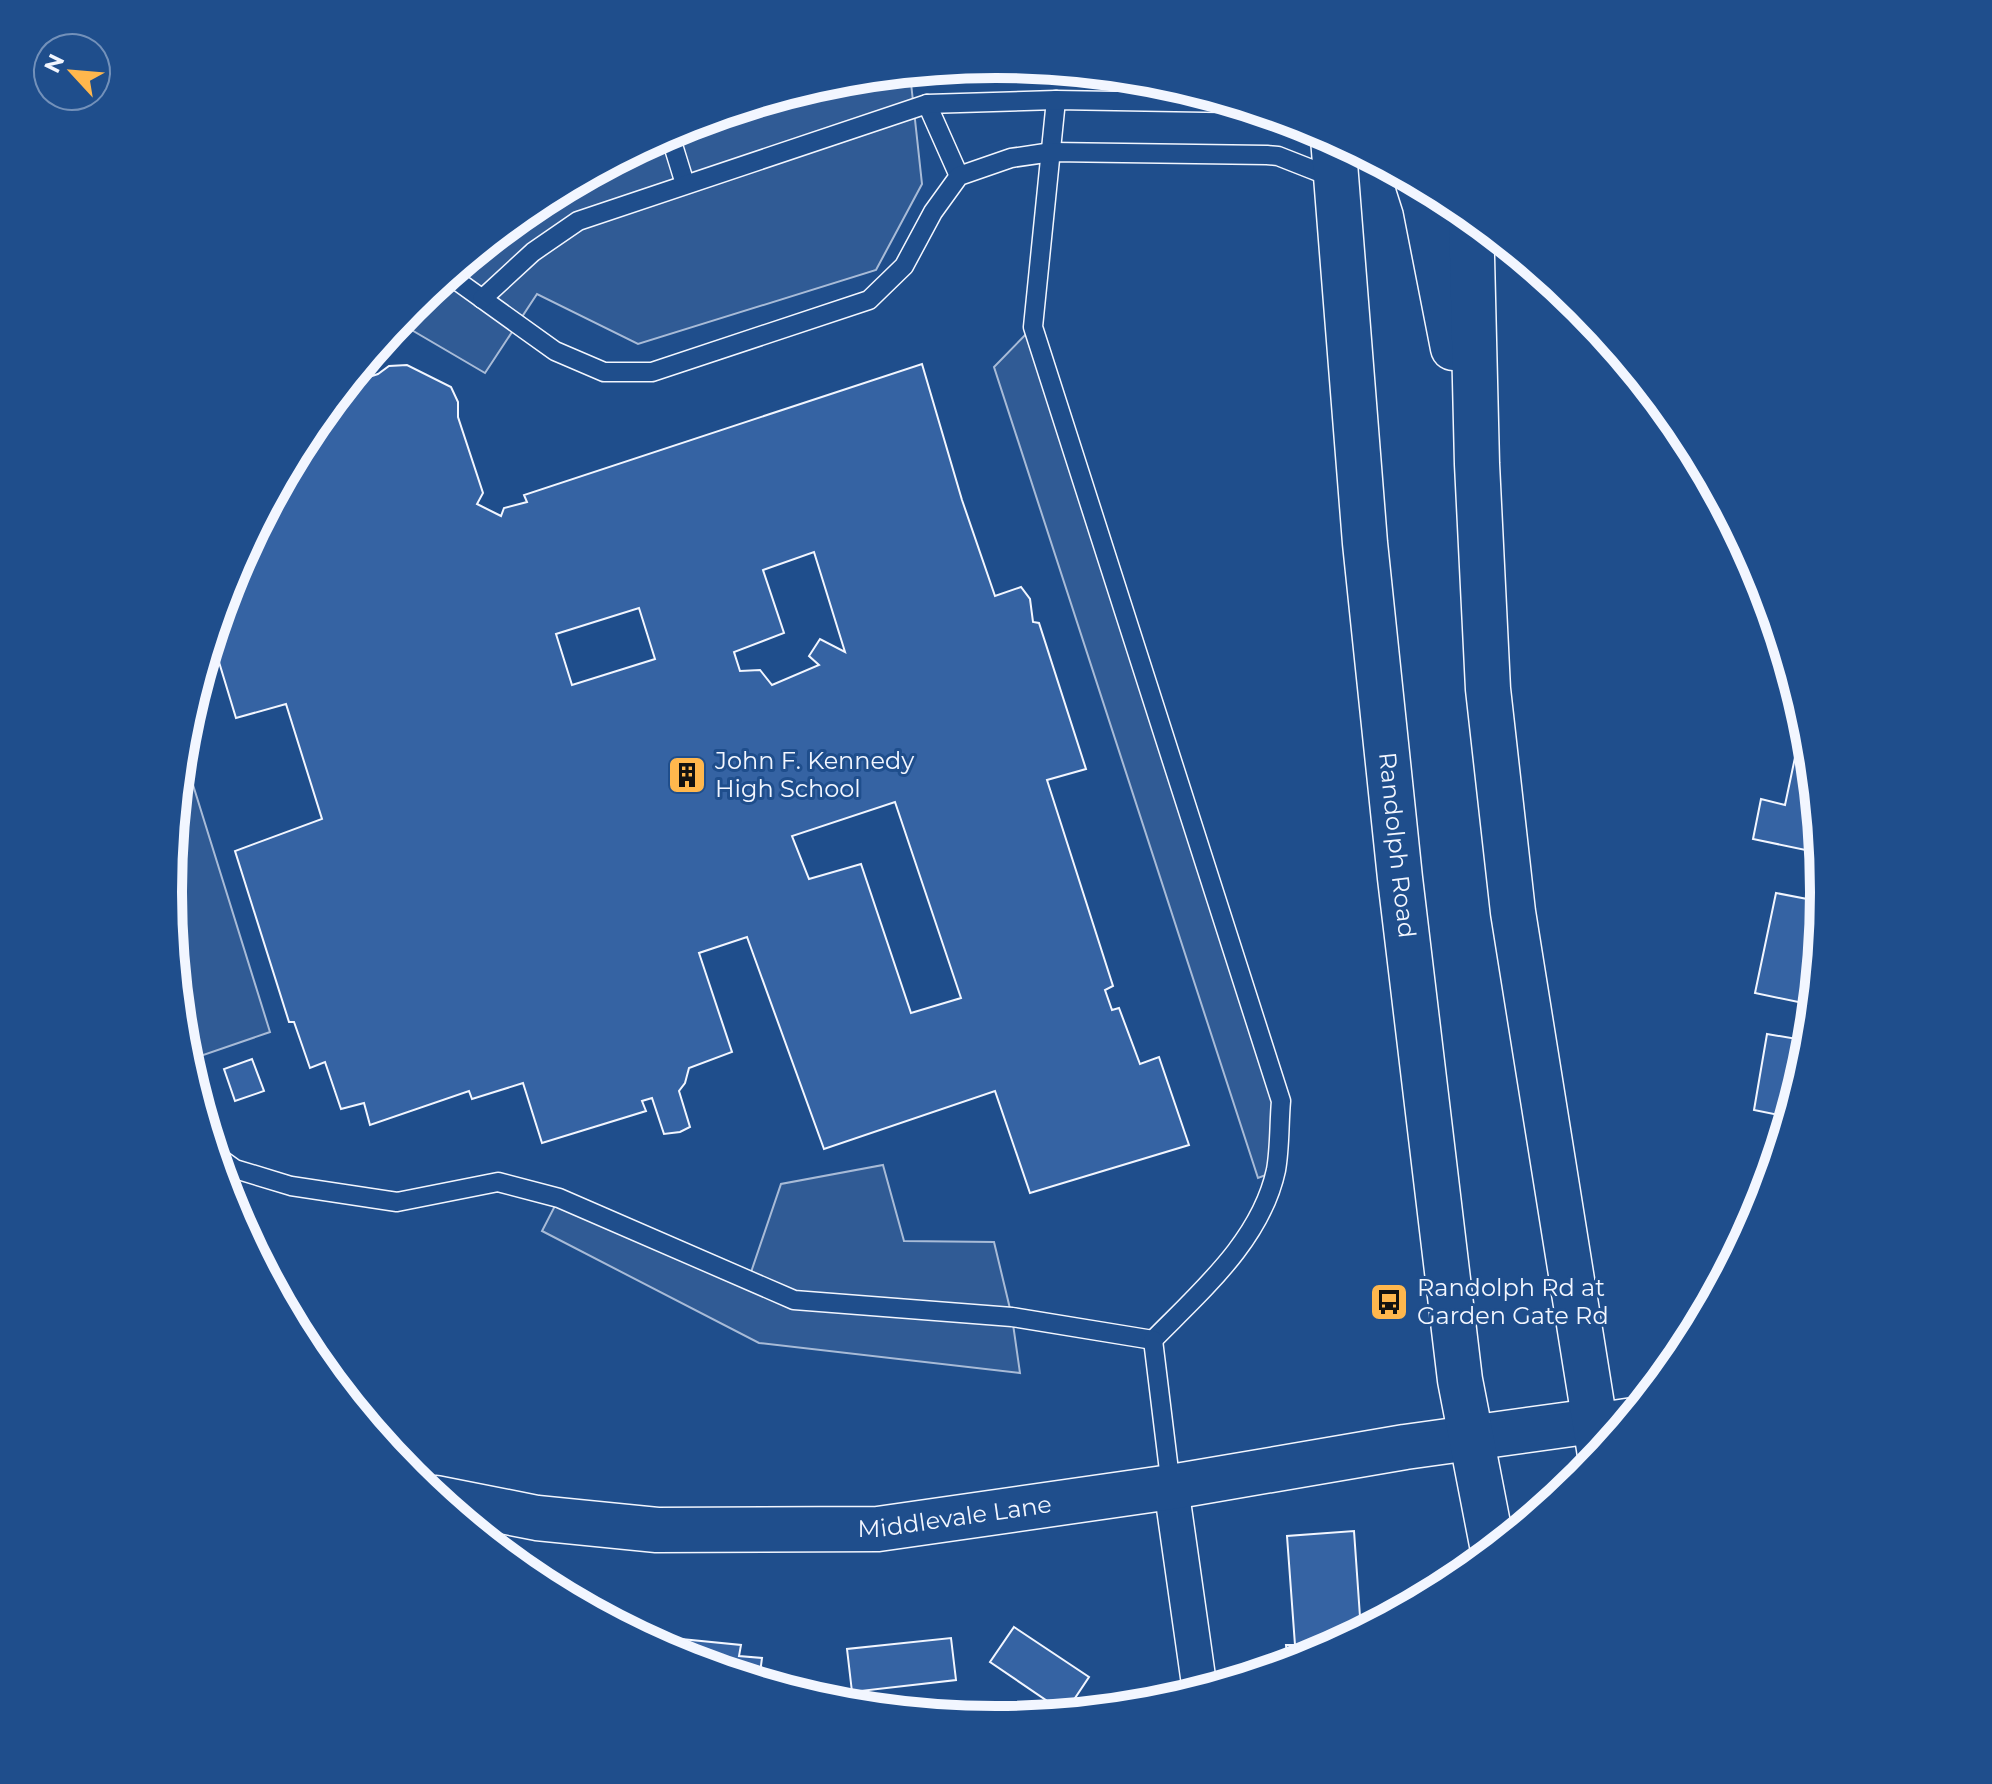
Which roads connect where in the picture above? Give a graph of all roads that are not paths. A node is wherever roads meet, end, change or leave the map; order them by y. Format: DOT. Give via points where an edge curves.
graph roads {
  1 [pos="1056,100"];
  2 [pos="1191,102"];
  3 [pos="927,104"];
  4 [pos="673,145"];
  5 [pos="1052,152"];
  6 [pos="1334,158"];
  7 [pos="959,176"];
  8 [pos="685,184"];
  9 [pos="1423,200"];
  10 [pos="1471,231"];
  11 [pos="458,281"];
  12 [pos="482,299"];
  13 [pos="1477,464"];
  14 [pos="229,1165"];
  15 [pos="1153,1340"];
  16 [pos="1609,1428"];
  17 [pos="1607,1430"];
  18 [pos="1470,1438"];
  19 [pos="1171,1487"];
  20 [pos="457,1502"];
  21 [pos="1491,1539"];
  22 [pos="1198,1680"];
  1 -- 2 [label="lane"];
  1 -- 3 [label="lane"];
  1 -- 5 [label="lane"];
  3 -- 7 [label="lane"];
  3 -- 8 [label="lane"];
  4 -- 8 [label="lane"];
  5 -- 6 [label="lane"];
  5 -- 7 [label="lane" via="1011,158"];
  5 -- 15 [label="lane" via="1033,327 1281,1101 1276,1171 1256,1223 1222,1269"];
  6 -- 18 [label="main road, Randolph Road" via="1365,543 1400,878"];
  7 -- 12 [label="lane" via="904,266 869,300 652,372 604,372 555,351"];
  8 -- 12 [label="lane" via="578,221 533,252"];
  9 -- 13 [label="main road"];
  10 -- 13 [label="main road"];
  11 -- 12 [label="lane"];
  13 -- 16 [label="main road" via="1488,689 1513,912"];
  14 -- 15 [label="lane" via="291,1186 397,1202 498,1182 559,1198 794,1300 1012,1317"];
  15 -- 19 [label="lane"];
  17 -- 18 [label="main road, Middlevale Lane"];
  18 -- 19 [label="main road, Middlevale Lane"];
  18 -- 21 [label="main road, Randolph Road"];
  19 -- 20 [label="main road, Middlevale Lane" via="878,1529 657,1530 537,1518"];
  19 -- 22 [label="street"];
}
